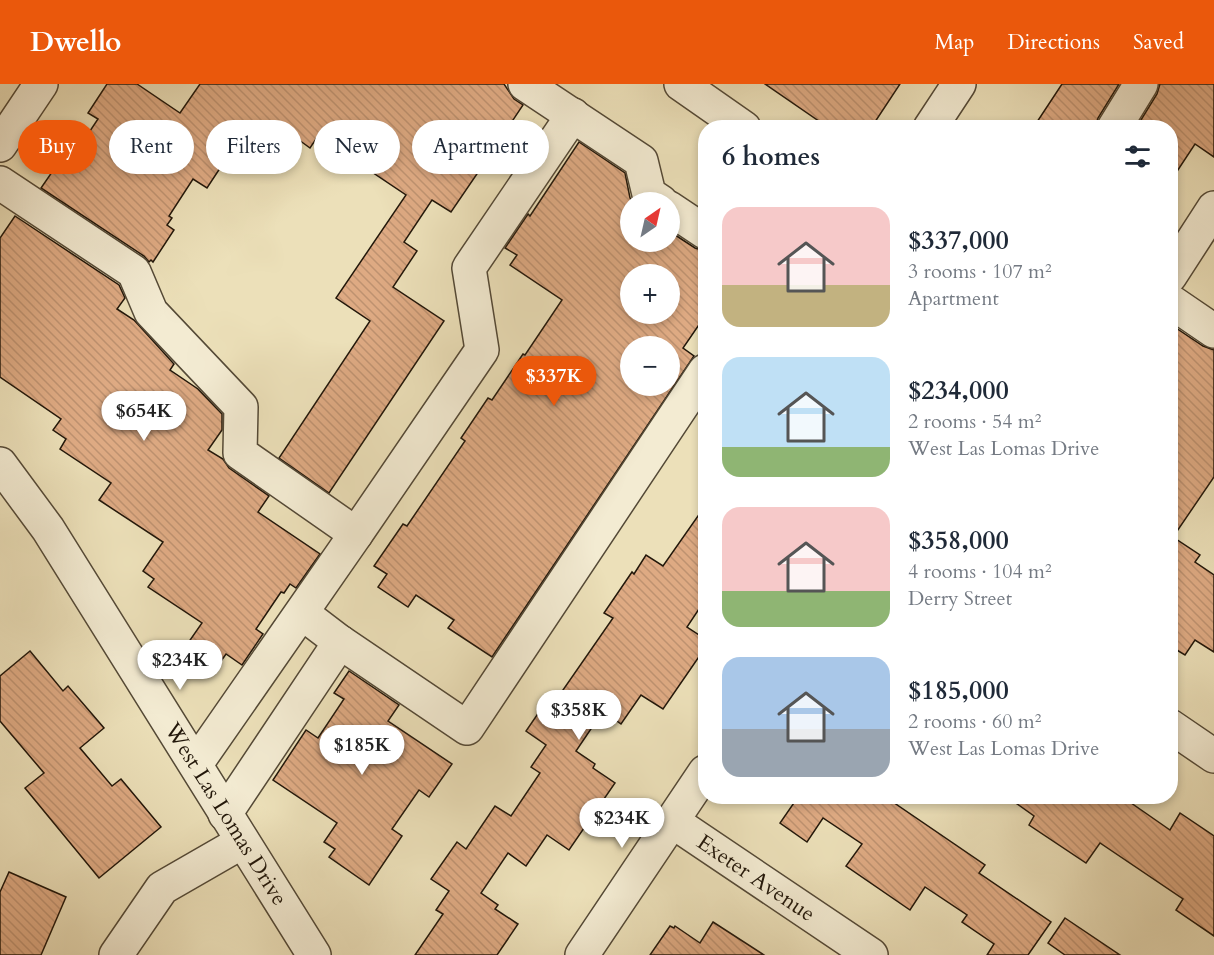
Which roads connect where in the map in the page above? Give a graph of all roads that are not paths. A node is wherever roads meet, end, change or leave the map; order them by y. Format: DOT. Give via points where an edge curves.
graph roads {
  1 [pos="41,84"];
  2 [pos="525,84"];
  3 [pos="681,84"];
  4 [pos="959,84"];
  5 [pos="1141,84"];
  6 [pos="573,115"];
  7 [pos="733,120"];
  8 [pos="935,120"];
  9 [pos="1119,120"];
  10 [pos="0,145"];
  11 [pos="0,183"];
  12 [pos="649,192"];
  13 [pos="1214,208"];
  14 [pos="680,215"];
  15 [pos="698,227"];
  16 [pos="1178,264"];
  17 [pos="1178,306"];
  18 [pos="1214,331"];
  19 [pos="698,382"];
  20 [pos="0,464"];
  21 [pos="356,534"];
  22 [pos="302,613"];
  23 [pos="340,642"];
  24 [pos="1178,731"];
  25 [pos="1214,756"];
  26 [pos="196,764"];
  27 [pos="698,782"];
  28 [pos="225,814"];
  29 [pos="672,821"];
  30 [pos="242,842"];
  31 [pos="116,955"];
  32 [pos="314,955"];
  33 [pos="582,955"];
  34 [pos="870,955"];
  1 -- 10 [label="street"];
  2 -- 6 [label="street"];
  3 -- 7 [label="street"];
  4 -- 8 [label="street"];
  5 -- 9 [label="street"];
  6 -- 12 [label="street" via="641,161"];
  6 -- 21 [label="street" via="469,268 482,350"];
  11 -- 21 [label="street" via="134,272 151,312 241,407 240,453"];
  13 -- 16 [label="street"];
  14 -- 15 [label="street"];
  17 -- 18 [label="street"];
  19 -- 23 [label="street" via="467,728"];
  20 -- 26 [label="street, West Las Lomas Drive" via="48,529"];
  21 -- 22 [label="street"];
  22 -- 23 [label="street"];
  22 -- 26 [label="street"];
  23 -- 28 [label="street"];
  24 -- 25 [label="street"];
  26 -- 28 [label="street, West Las Lomas Drive"];
  27 -- 29 [label="street"];
  28 -- 30 [label="street, West Las Lomas Drive"];
  29 -- 33 [label="street"];
  29 -- 34 [label="street, Exeter Avenue"];
  30 -- 31 [label="street" via="162,888"];
  30 -- 32 [label="street, West Las Lomas Drive"];
}
